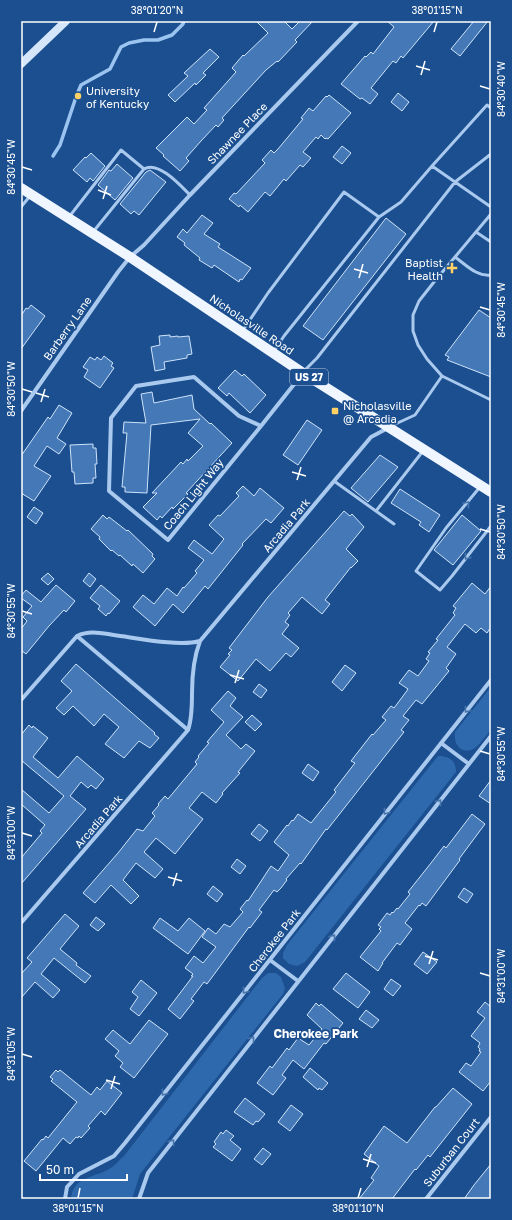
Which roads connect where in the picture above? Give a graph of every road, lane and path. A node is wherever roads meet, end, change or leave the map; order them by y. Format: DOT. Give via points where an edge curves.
graph roads {
  1 [pos="66,21"];
  2 [pos="358,21"];
  3 [pos="21,64"];
  4 [pos="491,108"];
  5 [pos="491,154"];
  6 [pos="432,166"];
  7 [pos="144,169"];
  8 [pos="455,182"];
  9 [pos="21,188"];
  10 [pos="31,195"];
  11 [pos="190,196"];
  12 [pos="21,207"];
  13 [pos="491,207"];
  14 [pos="491,214"];
  15 [pos="379,217"];
  16 [pos="68,218"];
  17 [pos="476,232"];
  18 [pos="92,234"];
  19 [pos="491,242"];
  20 [pos="130,257"];
  21 [pos="455,257"];
  22 [pos="491,275"];
  23 [pos="242,332"];
  24 [pos="272,352"];
  25 [pos="303,373"];
  26 [pos="442,376"];
  27 [pos="491,400"];
  28 [pos="21,411"];
  29 [pos="261,426"];
  30 [pos="390,427"];
  31 [pos="424,449"];
  32 [pos="334,481"];
  33 [pos="481,486"];
  34 [pos="491,492"];
  35 [pos="376,511"];
  36 [pos="394,524"];
  37 [pos="491,526"];
  38 [pos="77,636"];
  39 [pos="200,641"];
  40 [pos="491,680"];
  41 [pos="21,700"];
  42 [pos="188,730"];
  43 [pos="491,736"];
  44 [pos="441,743"];
  45 [pos="469,764"];
  46 [pos="21,923"];
  47 [pos="270,960"];
  48 [pos="298,981"];
  49 [pos="491,1117"];
  50 [pos="65,1199"];
  51 [pos="139,1199"];
  52 [pos="426,1199"];
  1 -- 3 [label="main road"];
  2 -- 11 [label="street, Shawnee Place"];
  4 -- 6 [label="lane" via="487,105"];
  5 -- 8 [label="lane"];
  6 -- 8 [label="lane"];
  6 -- 15 [label="lane" via="401,202"];
  7 -- 11 [label="lane" via="156,167 172,178"];
  7 -- 16 [label="lane" via="121,150"];
  7 -- 18 [label="lane"];
  8 -- 13 [label="lane"];
  8 -- 25 [label="lane"];
  9 -- 10 [label="main road, Nicholasville Road / US 27"];
  10 -- 12 [label="lane"];
  10 -- 16 [label="main road, Nicholasville Road / US 27"];
  11 -- 20 [label="street, Shawnee Place"];
  14 -- 17 [label="lane"];
  15 -- 23 [label="lane" via="344,192 268,292"];
  15 -- 24 [label="lane"];
  16 -- 18 [label="main road, Nicholasville Road / US 27"];
  17 -- 19 [label="lane"];
  17 -- 21 [label="lane"];
  18 -- 20 [label="main road, Nicholasville Road / US 27"];
  20 -- 23 [label="main road, Nicholasville Road / US 27"];
  20 -- 28 [label="street, Barberry Lane"];
  21 -- 22 [label="lane" via="472,271 484,276"];
  21 -- 26 [label="lane" via="419,301 413,315 413,330 418,345"];
  23 -- 24 [label="main road, Nicholasville Road / US 27"];
  24 -- 25 [label="main road, Nicholasville Road / US 27"];
  25 -- 29 [label="street, Coach Light Way"];
  25 -- 30 [label="main road, Nicholasville Road / US 27"];
  26 -- 27 [label="lane"];
  26 -- 30 [label="lane" via="415,415"];
  29 -- 29 [label="street, Coach Light Way" via="239,416 194,377 136,386 110,418 109,491 168,540"];
  30 -- 31 [label="main road, Nicholasville Road / US 27"];
  30 -- 32 [label="street, Arcadia Park" via="371,437"];
  31 -- 33 [label="main road, Nicholasville Road / US 27"];
  31 -- 35 [label="lane"];
  32 -- 35 [label="lane"];
  32 -- 39 [label="street, Arcadia Park"];
  33 -- 34 [label="main road, Nicholasville Road / US 27"];
  37 -- 33 [label="lane, one-way" via="440,590 416,571 446,528"];
  35 -- 36 [label="lane"];
  38 -- 39 [label="street" via="83,633 102,633 177,643 190,644"];
  38 -- 41 [label="street"];
  38 -- 42 [label="street"];
  39 -- 42 [label="street, Arcadia Park" via="192,680 192,706"];
  40 -- 44 [label="street, Cherokee Park, one-way"];
  42 -- 46 [label="street, Arcadia Park"];
  43 -- 45 [label="street"];
  44 -- 45 [label="street"];
  44 -- 47 [label="street, Cherokee Park, one-way"];
  48 -- 45 [label="street, one-way"];
  47 -- 48 [label="street"];
  47 -- 50 [label="street, Cherokee Park, one-way" via="114,1156 79,1174 67,1187"];
  51 -- 48 [label="street, one-way" via="148,1173"];
  49 -- 52 [label="street, Suburban Court"];
}
